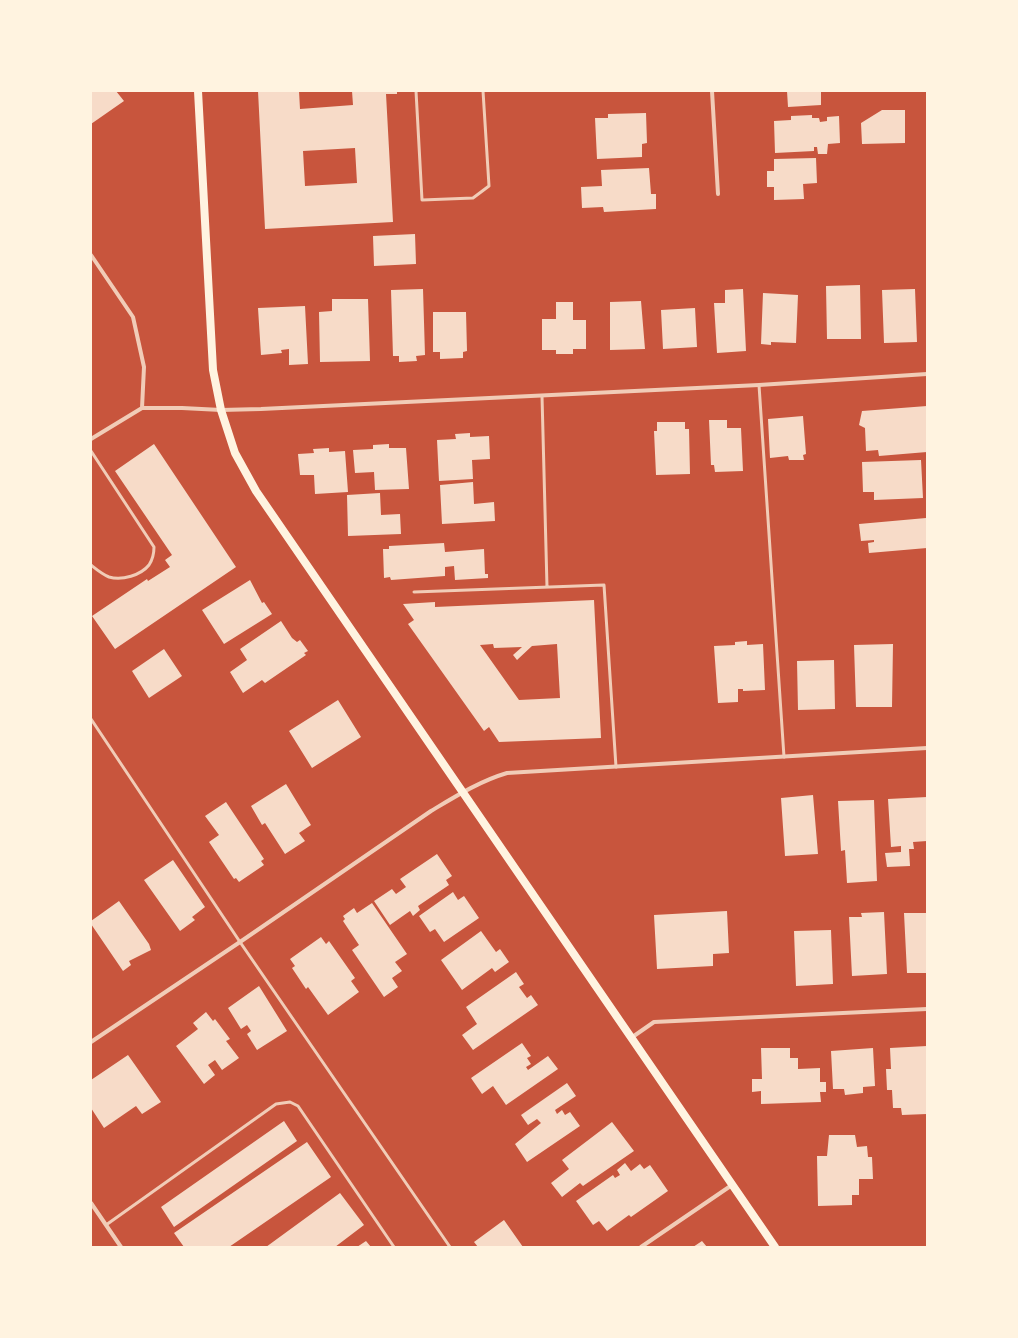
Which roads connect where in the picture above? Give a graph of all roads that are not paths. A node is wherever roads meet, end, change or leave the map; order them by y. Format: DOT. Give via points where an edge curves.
graph roads {
  1 [pos="198,91"];
  2 [pos="416,91"];
  3 [pos="483,91"];
  4 [pos="712,91"];
  5 [pos="718,194"];
  6 [pos="91,255"];
  7 [pos="927,374"];
  8 [pos="759,385"];
  9 [pos="542,396"];
  10 [pos="142,408"];
  11 [pos="221,410"];
  12 [pos="91,439"];
  13 [pos="91,451"];
  14 [pos="91,565"];
  15 [pos="547,587"];
  16 [pos="414,592"];
  17 [pos="91,719"];
  18 [pos="927,748"];
  19 [pos="784,757"];
  20 [pos="616,767"];
  21 [pos="462,793"];
  22 [pos="240,942"];
  23 [pos="927,1009"];
  24 [pos="631,1038"];
  25 [pos="91,1042"];
  26 [pos="732,1185"];
  27 [pos="91,1203"];
  28 [pos="106,1225"];
  29 [pos="121,1247"];
  30 [pos="394,1247"];
  31 [pos="450,1247"];
  32 [pos="641,1247"];
  33 [pos="775,1247"];
  1 -- 11 [label="main road" via="212,370"];
  2 -- 3 [label="lane" via="422,200 473,198 489,186"];
  4 -- 5 [label="street"];
  6 -- 10 [label="street" via="132,317 144,367"];
  7 -- 8 [label="street"];
  8 -- 9 [label="street"];
  8 -- 19 [label="lane"];
  9 -- 11 [label="street"];
  9 -- 15 [label="lane"];
  10 -- 11 [label="street"];
  10 -- 12 [label="street"];
  11 -- 21 [label="main road" via="235,453 256,491"];
  13 -- 14 [label="lane" via="154,547 154,555 149,565 139,573 124,578 110,577"];
  15 -- 16 [label="lane"];
  15 -- 20 [label="lane" via="604,585"];
  17 -- 22 [label="lane"];
  18 -- 19 [label="street"];
  19 -- 20 [label="street"];
  20 -- 21 [label="street" via="507,773 493,777"];
  21 -- 22 [label="street"];
  21 -- 24 [label="main road"];
  22 -- 25 [label="street"];
  22 -- 31 [label="lane"];
  23 -- 24 [label="street" via="654,1022"];
  24 -- 26 [label="main road"];
  26 -- 32 [label="street"];
  26 -- 33 [label="main road"];
  27 -- 28 [label="street"];
  28 -- 29 [label="street"];
  28 -- 30 [label="lane" via="276,1104 290,1102 298,1106"];
}
